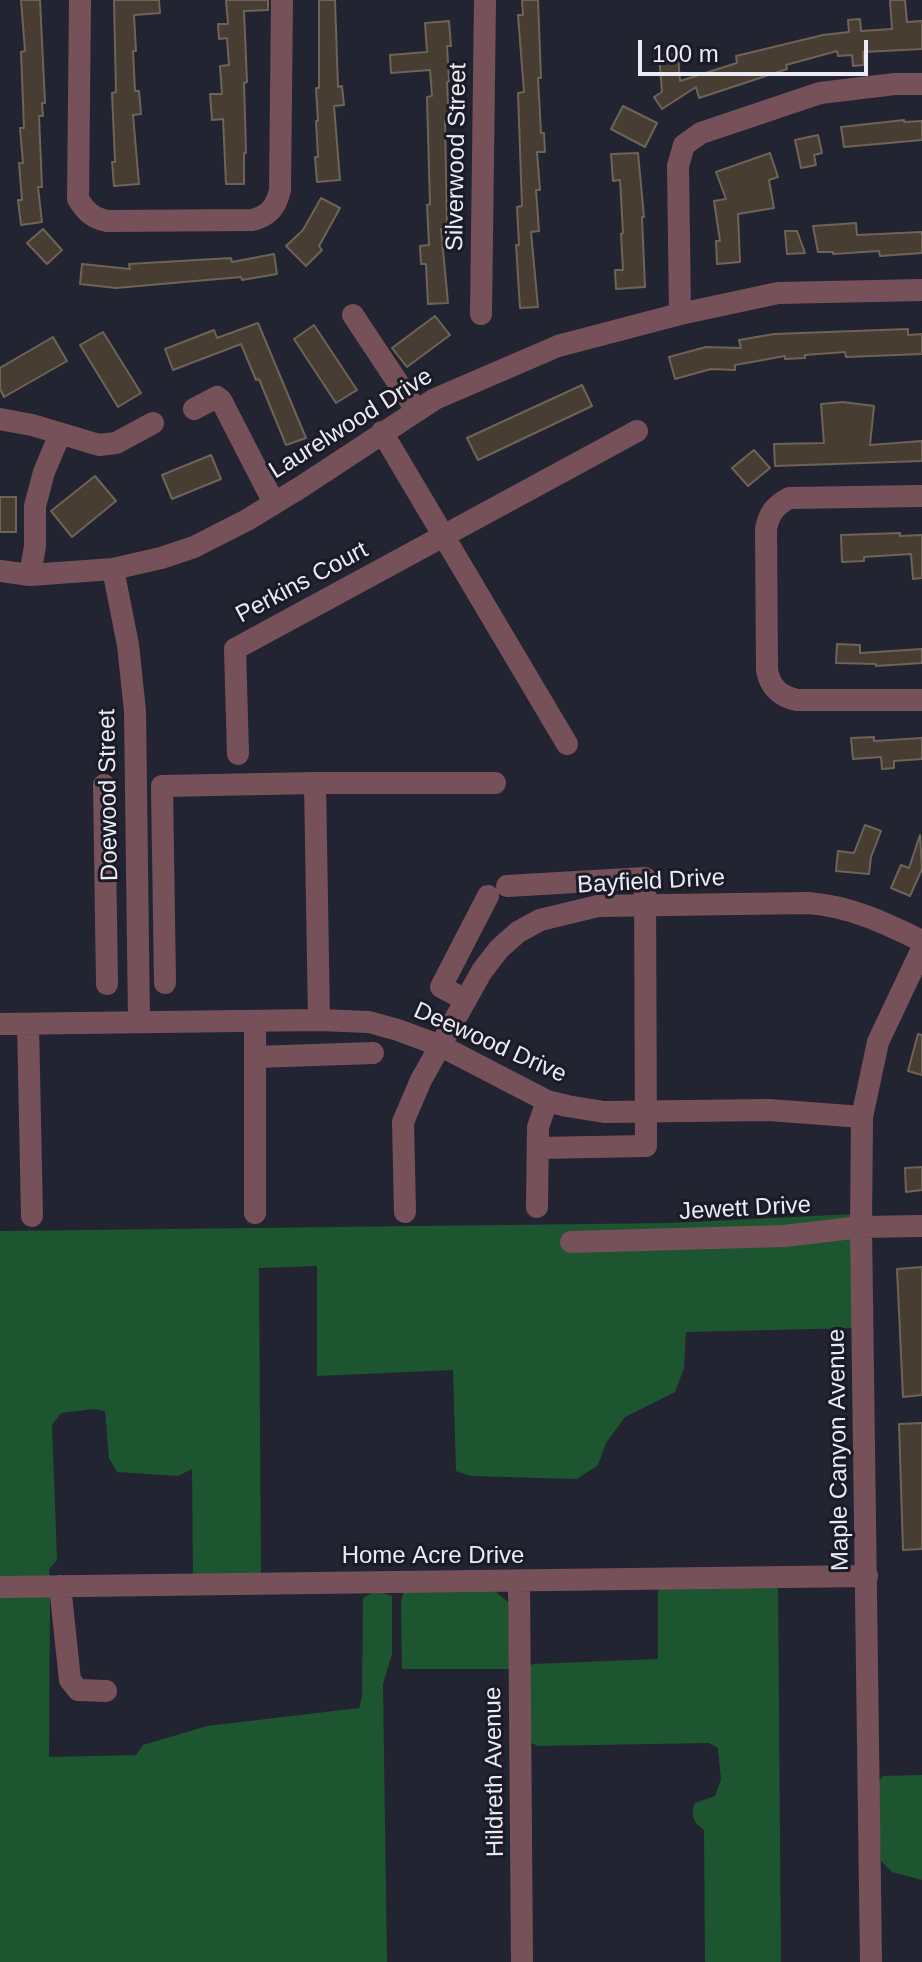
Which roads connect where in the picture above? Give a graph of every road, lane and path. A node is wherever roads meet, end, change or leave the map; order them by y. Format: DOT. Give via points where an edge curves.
graph roads {
  1 [pos="80,0"];
  2 [pos="282,0"];
  3 [pos="485,0"];
  4 [pos="922,84"];
  5 [pos="922,290"];
  6 [pos="481,314"];
  7 [pos="680,314"];
  8 [pos="353,315"];
  9 [pos="194,409"];
  10 [pos="416,410"];
  11 [pos="153,423"];
  12 [pos="1,424"];
  13 [pos="637,431"];
  14 [pos="382,432"];
  15 [pos="60,434"];
  16 [pos="922,496"];
  17 [pos="274,503"];
  18 [pos="444,536"];
  19 [pos="113,569"];
  20 [pos="0,571"];
  21 [pos="30,575"];
  22 [pos="922,700"];
  23 [pos="567,744"];
  24 [pos="238,754"];
  25 [pos="315,783"];
  26 [pos="495,783"];
  27 [pos="104,785"];
  28 [pos="105,808"];
  29 [pos="136,808"];
  30 [pos="163,808"];
  31 [pos="137,891"];
  32 [pos="164,891"];
  33 [pos="106,892"];
  34 [pos="645,905"];
  35 [pos="921,954"];
  36 [pos="165,983"];
  37 [pos="107,984"];
  38 [pos="466,1000"];
  39 [pos="319,1020"];
  40 [pos="139,1022"];
  41 [pos="255,1022"];
  42 [pos="0,1024"];
  43 [pos="28,1024"];
  44 [pos="441,1046"];
  45 [pos="373,1053"];
  46 [pos="255,1057"];
  47 [pos="547,1101"];
  48 [pos="646,1112"];
  49 [pos="862,1117"];
  50 [pos="538,1148"];
  51 [pos="537,1207"];
  52 [pos="405,1212"];
  53 [pos="255,1213"];
  54 [pos="32,1216"];
  55 [pos="922,1226"];
  56 [pos="861,1227"];
  57 [pos="571,1242"];
  58 [pos="867,1576"];
  59 [pos="519,1581"];
  60 [pos="60,1586"];
  61 [pos="0,1587"];
  62 [pos="106,1691"];
  63 [pos="522,1962"];
  64 [pos="871,1962"];
  1 -- 2 [label="street" via="78,199 95,218 165,221 252,220 272,210 280,190"];
  3 -- 6 [label="street, Silverwood Street"];
  4 -- 7 [label="street" via="820,93 701,133 684,145 678,166"];
  5 -- 7 [label="street, Laurelwood Drive" via="778,293"];
  7 -- 10 [label="street, Laurelwood Drive" via="558,346"];
  8 -- 10 [label="street"];
  9 -- 17 [label="street" via="217,397 221,400"];
  10 -- 14 [label="street, Laurelwood Drive"];
  11 -- 15 [label="street" via="116,443 99,445"];
  12 -- 15 [label="street"];
  13 -- 18 [label="street, Perkins Court"];
  14 -- 17 [label="street, Laurelwood Drive"];
  14 -- 18 [label="street"];
  15 -- 21 [label="street" via="35,506"];
  16 -- 22 [label="street" via="789,498 776,505 766,529 767,670 775,690 797,700"];
  17 -- 19 [label="street, Laurelwood Drive" via="194,547"];
  18 -- 23 [label="street"];
  18 -- 24 [label="street, Perkins Court" via="235,649"];
  19 -- 21 [label="street, Laurelwood Drive"];
  19 -- 29 [label="street, Doewood Street" via="135,711"];
  20 -- 21 [label="street, Laurelwood Drive"];
  25 -- 26 [label="street"];
  25 -- 30 [label="street" via="162,786"];
  25 -- 39 [label="street"];
  27 -- 28 [label="street"];
  28 -- 29 [label="street"];
  28 -- 33 [label="street"];
  29 -- 30 [label="street"];
  29 -- 31 [label="street, Doewood Street"];
  30 -- 32 [label="street"];
  31 -- 32 [label="street"];
  31 -- 33 [label="street"];
  31 -- 40 [label="street, Doewood Street"];
  32 -- 36 [label="street"];
  33 -- 37 [label="street"];
  34 -- 35 [label="street, Bayfield Drive" via="834,905 881,920"];
  34 -- 38 [label="street, Bayfield Drive" via="598,906 540,920 499,949"];
  34 -- 38 [label="street" via="645,878 497,891 441,987"];
  34 -- 48 [label="street"];
  35 -- 49 [label="street, Maple Canyon Avenue" via="878,1042"];
  38 -- 44 [label="street, Bayfield Drive"];
  39 -- 41 [label="street, Deewood Drive"];
  39 -- 44 [label="street, Deewood Drive" via="369,1022"];
  40 -- 41 [label="street, Deewood Drive"];
  40 -- 43 [label="street, Deewood Drive"];
  41 -- 46 [label="street"];
  42 -- 43 [label="street, Deewood Drive"];
  43 -- 54 [label="street"];
  44 -- 47 [label="street, Deewood Drive"];
  44 -- 52 [label="street, Bayfield Drive" via="403,1122"];
  45 -- 46 [label="street"];
  46 -- 53 [label="street"];
  47 -- 48 [label="street, Deewood Drive" via="604,1112"];
  47 -- 50 [label="street"];
  48 -- 49 [label="street, Deewood Drive" via="769,1110"];
  48 -- 50 [label="street" via="646,1146"];
  49 -- 56 [label="street, Maple Canyon Avenue"];
  50 -- 51 [label="street"];
  55 -- 56 [label="street, Jewett Drive"];
  56 -- 57 [label="street, Jewett Drive" via="784,1236"];
  56 -- 58 [label="street, Maple Canyon Avenue"];
  58 -- 59 [label="street, Home Acre Drive"];
  58 -- 64 [label="street, Maple Canyon Avenue"];
  59 -- 60 [label="street, Home Acre Drive"];
  59 -- 63 [label="street, Hildreth Avenue"];
  60 -- 61 [label="street, Home Acre Drive"];
  60 -- 62 [label="street" via="70,1680 78,1690"];
}
